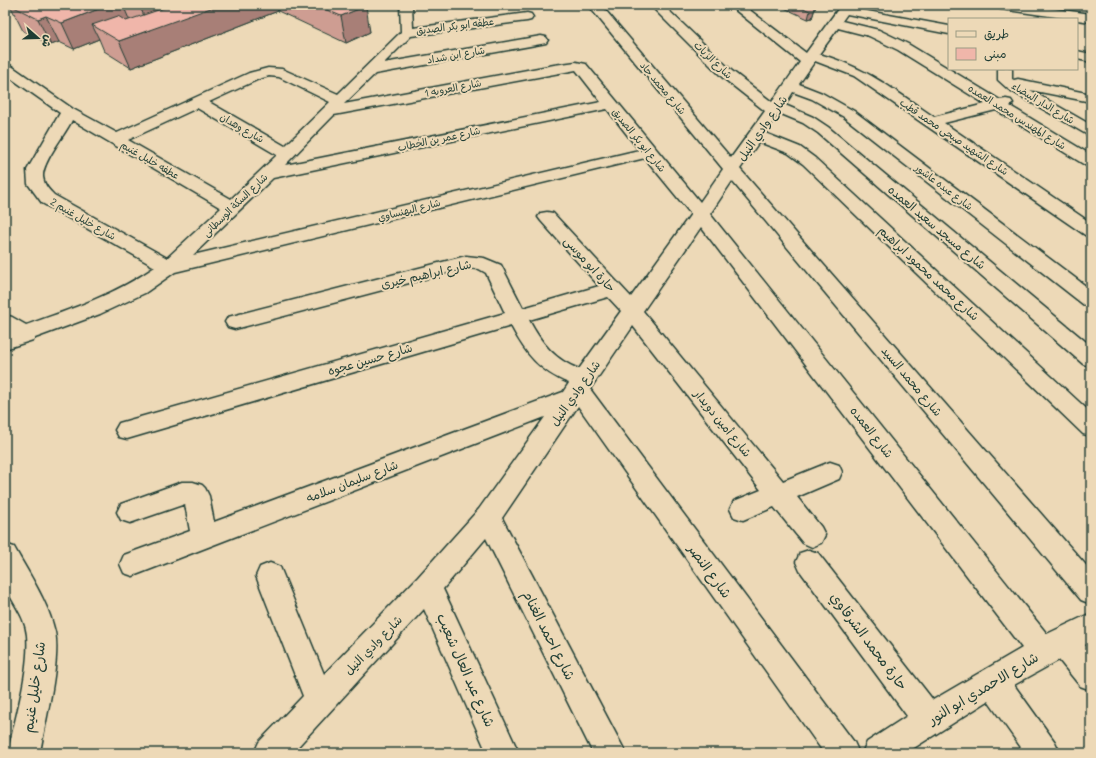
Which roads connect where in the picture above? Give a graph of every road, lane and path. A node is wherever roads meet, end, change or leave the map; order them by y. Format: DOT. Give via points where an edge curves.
graph roads {
  1 [pos="411,5"];
  2 [pos="520,5"];
  3 [pos="594,5"];
  4 [pos="656,5"];
  5 [pos="735,5"];
  6 [pos="1006,5"];
  7 [pos="839,11"];
  8 [pos="528,17"];
  9 [pos="1007,18"];
  10 [pos="1091,18"];
  11 [pos="948,30"];
  12 [pos="407,33"];
  13 [pos="541,40"];
  14 [pos="1078,55"];
  15 [pos="1091,58"];
  16 [pos="810,59"];
  17 [pos="579,66"];
  18 [pos="5,68"];
  19 [pos="554,69"];
  20 [pos="371,70"];
  21 [pos="1005,74"];
  22 [pos="790,86"];
  23 [pos="1031,98"];
  24 [pos="1091,98"];
  25 [pos="198,102"];
  26 [pos="611,104"];
  27 [pos="998,105"];
  28 [pos="334,107"];
  29 [pos="775,108"];
  30 [pos="68,112"];
  31 [pos="932,122"];
  32 [pos="1091,131"];
  33 [pos="756,135"];
  34 [pos="114,140"];
  35 [pos="648,152"];
  36 [pos="287,154"];
  37 [pos="1091,162"];
  38 [pos="732,170"];
  39 [pos="267,174"];
  40 [pos="233,207"];
  41 [pos="700,213"];
  42 [pos="547,216"];
  43 [pos="1091,231"];
  44 [pos="169,267"];
  45 [pos="612,289"];
  46 [pos="1091,300"];
  47 [pos="632,311"];
  48 [pos="518,316"];
  49 [pos="5,322"];
  50 [pos="235,322"];
  51 [pos="26,335"];
  52 [pos="5,341"];
  53 [pos="1091,358"];
  54 [pos="577,389"];
  55 [pos="1091,427"];
  56 [pos="127,430"];
  57 [pos="830,472"];
  58 [pos="779,493"];
  59 [pos="743,509"];
  60 [pos="130,512"];
  61 [pos="488,518"];
  62 [pos="204,537"];
  63 [pos="811,549"];
  64 [pos="5,556"];
  65 [pos="133,564"];
  66 [pos="270,576"];
  67 [pos="428,586"];
  68 [pos="1091,591"];
  69 [pos="1091,627"];
  70 [pos="1053,646"];
  71 [pos="1091,675"];
  72 [pos="992,681"];
  73 [pos="320,701"];
  74 [pos="929,720"];
  75 [pos="24,753"];
  76 [pos="270,753"];
  77 [pos="503,753"];
  78 [pos="610,753"];
  79 [pos="843,753"];
  80 [pos="878,753"];
  81 [pos="1044,753"];
  1 -- 12 [label="street"];
  2 -- 8 [label="street"];
  3 -- 38 [label="street, شارع محمد جاد"];
  4 -- 29 [label="street, شارع الزيات" via="728,77 749,94"];
  5 -- 16 [label="street"];
  6 -- 9 [label="street"];
  6 -- 10 [label="street"];
  7 -- 11 [label="street"];
  7 -- 16 [label="street, شارع وادي النيل"];
  7 -- 27 [label="street, شارع المهندس محمد العمده" via="858,28 889,40"];
  8 -- 12 [label="street, عطفه ابو بكر الصديق"];
  8 -- 13 [label="street"];
  12 -- 20 [label="street, شارع السكة الوسطانى"];
  13 -- 19 [label="street"];
  13 -- 20 [label="street, شارع ابن شداد"];
  14 -- 15 [label="street"];
  16 -- 22 [label="street, شارع وادي النيل"];
  16 -- 31 [label="street, شارع الشهيد صبحى محمد قطب" via="834,62 851,69"];
  17 -- 19 [label="street, شارع العروبه 1"];
  17 -- 26 [label="street, شارع ابو بكر الصديق"];
  18 -- 30 [label="street"];
  19 -- 28 [label="street, شارع العروبه 1"];
  20 -- 28 [label="street, شارع السكة الوسطانى"];
  21 -- 23 [label="street, شارع الدار البيضاء"];
  21 -- 24 [label="street"];
  22 -- 29 [label="street, شارع وادي النيل"];
  22 -- 46 [label="street, شارع عبده عاشور" via="817,96 849,114"];
  23 -- 27 [label="street"];
  23 -- 32 [label="street, شارع الدار البيضاء"];
  25 -- 28 [label="street" via="261,73 276,72 282,73"];
  25 -- 34 [label="street"];
  25 -- 36 [label="street, شارع وهدان"];
  26 -- 35 [label="street, شارع ابو بكر الصديق"];
  26 -- 39 [label="street, شارع عمر بن الخطاب"];
  27 -- 31 [label="street"];
  27 -- 37 [label="street, شارع المهندس محمد العمده"];
  28 -- 36 [label="street, شارع السكة الوسطانى"];
  29 -- 33 [label="street, شارع وادي النيل"];
  29 -- 53 [label="street, شارع مسجد سعيد العمده" via="808,120 823,130"];
  30 -- 34 [label="street, عطفه خليل غنيم"];
  30 -- 44 [label="street, شارع خليل غنيم 2" via="35,170 34,180 38,190 48,199"];
  31 -- 43 [label="street, شارع الشهيد صبحى محمد قطب"];
  33 -- 38 [label="street, شارع وادي النيل"];
  33 -- 55 [label="street, شارع محمد محمود ابراهيم" via="794,150 809,160"];
  34 -- 40 [label="street, عطفه خليل غنيم"];
  35 -- 41 [label="street, شارع ابو بكر الصديق"];
  35 -- 44 [label="street, شارع البهنساوي"];
  36 -- 39 [label="street, شارع السكة الوسطانى"];
  38 -- 41 [label="street, شارع وادي النيل"];
  38 -- 68 [label="street, شارع محمد السيد"];
  39 -- 40 [label="street, شارع السكة الوسطانى"];
  40 -- 44 [label="street, شارع السكة الوسطانى"];
  41 -- 47 [label="street, شارع وادي النيل"];
  41 -- 70 [label="street, شارع العمده"];
  42 -- 45 [label="street, حارة ابو موسى"];
  44 -- 51 [label="street, شارع السكة الوسطانى" via="138,288"];
  45 -- 47 [label="street, حارة ابو موسى"];
  45 -- 48 [label="street, شارع حسين عجوه"];
  47 -- 54 [label="street, شارع وادي النيل"];
  47 -- 58 [label="street, شارع أمين دويدار"];
  48 -- 50 [label="street, شارع ابراهيم خيرى" via="494,268 488,264 466,262"];
  48 -- 54 [label="street, شارع ابراهيم خيرى" via="534,347 546,361 563,372"];
  48 -- 56 [label="street, شارع حسين عجوه"];
  49 -- 51 [label="street"];
  51 -- 52 [label="street, شارع السكة الوسطانى"];
  54 -- 61 [label="street, شارع وادي النيل"];
  54 -- 62 [label="street, شارع سليمان سلامه"];
  54 -- 79 [label="street, شارع النصر"];
  57 -- 58 [label="street"];
  58 -- 59 [label="street"];
  58 -- 63 [label="street, شارع أمين دويدار"];
  60 -- 62 [label="street" via="182,493 193,493 196,496"];
  61 -- 67 [label="street, شارع وادي النيل"];
  61 -- 78 [label="street, شارع احمد الغنام"];
  62 -- 65 [label="street, شارع سليمان سلامه"];
  63 -- 74 [label="street, حارة محمد الشرقاوي"];
  64 -- 75 [label="street, شارع خليل غنيم" via="36,615 41,634 37,685"];
  66 -- 73 [label="street"];
  67 -- 73 [label="street, شارع وادي النيل"];
  67 -- 77 [label="street, شارع عبد العال شعيب"];
  69 -- 70 [label="street, شارع الاحمدي ابو النور"];
  70 -- 71 [label="street, شارع العمده"];
  70 -- 72 [label="street, شارع الاحمدي ابو النور"];
  72 -- 74 [label="street, شارع الاحمدي ابو النور"];
  72 -- 81 [label="street"];
  73 -- 76 [label="street, شارع وادي النيل"];
  74 -- 80 [label="street, شارع الاحمدي ابو النور"];
}
